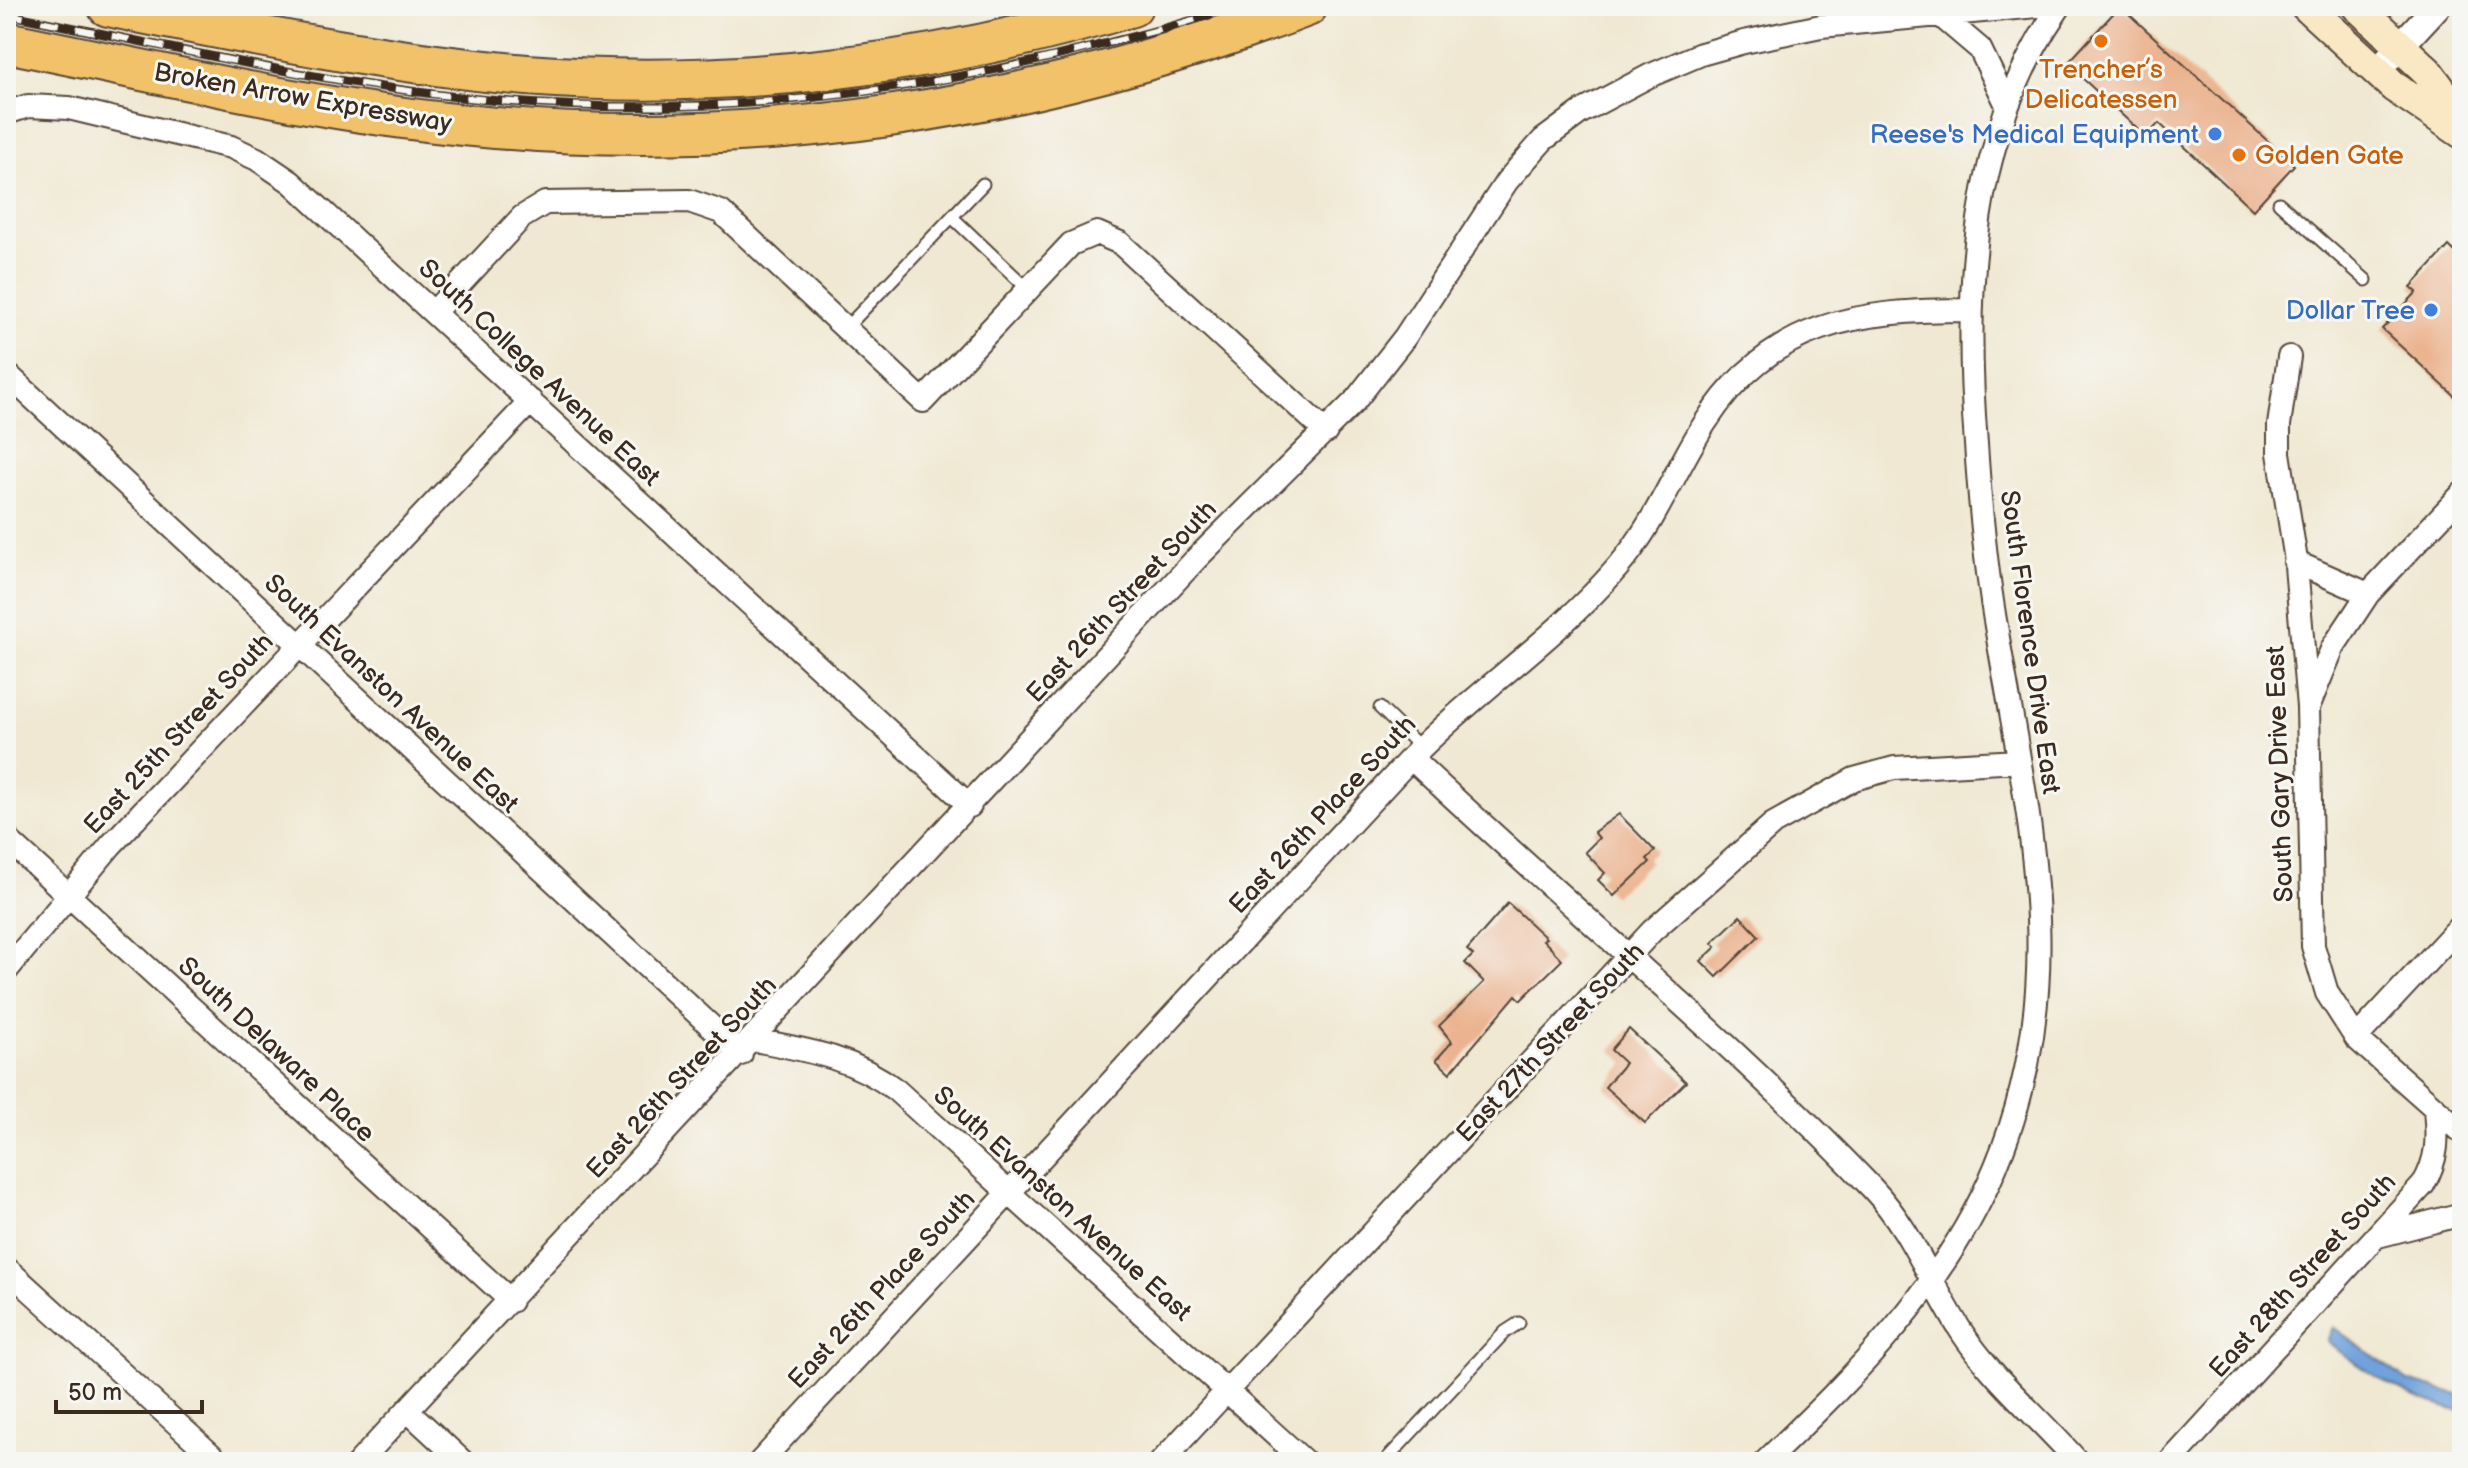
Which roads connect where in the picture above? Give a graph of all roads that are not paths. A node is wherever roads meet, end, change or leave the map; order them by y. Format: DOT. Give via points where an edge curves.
graph roads {
  1 [pos="108,6"];
  2 [pos="1132,6"];
  3 [pos="1307,6"];
  4 [pos="2037,6"];
  5 [pos="2060,6"];
  6 [pos="2306,6"];
  7 [pos="2357,6"];
  8 [pos="2437,6"];
  9 [pos="1944,12"];
  10 [pos="6,42"];
  11 [pos="2400,45"];
  12 [pos="2377,71"];
  13 [pos="2007,105"];
  14 [pos="7,112"];
  15 [pos="2462,118"];
  16 [pos="2462,133"];
  17 [pos="983,184"];
  18 [pos="2279,203"];
  19 [pos="952,217"];
  20 [pos="2366,280"];
  21 [pos="1029,290"];
  22 [pos="1970,310"];
  23 [pos="434,312"];
  24 [pos="845,329"];
  25 [pos="2289,357"];
  26 [pos="6,373"];
  27 [pos="531,401"];
  28 [pos="1326,432"];
  29 [pos="2462,494"];
  30 [pos="2295,562"];
  31 [pos="2368,594"];
  32 [pos="298,645"];
  33 [pos="2308,707"];
  34 [pos="1380,708"];
  35 [pos="1416,753"];
  36 [pos="2019,761"];
  37 [pos="970,806"];
  38 [pos="6,838"];
  39 [pos="67,895"];
  40 [pos="2462,924"];
  41 [pos="1628,958"];
  42 [pos="6,971"];
  43 [pos="2356,1038"];
  44 [pos="747,1047"];
  45 [pos="2435,1110"];
  46 [pos="2462,1132"];
  47 [pos="1009,1193"];
  48 [pos="2462,1214"];
  49 [pos="2377,1236"];
  50 [pos="6,1268"];
  51 [pos="1932,1282"];
  52 [pos="511,1301"];
  53 [pos="1519,1323"];
  54 [pos="1228,1390"];
  55 [pos="407,1410"];
  56 [pos="219,1462"];
  57 [pos="359,1462"];
  58 [pos="463,1462"];
  59 [pos="760,1462"];
  60 [pos="1161,1462"];
  61 [pos="1305,1462"];
  62 [pos="1384,1462"];
  63 [pos="1765,1462"];
  64 [pos="2078,1462"];
  65 [pos="2170,1462"];
  1 -- 2 [label="highway, Broken Arrow Expressway" via="439,65 528,75 659,79 775,75 876,63 981,45"];
  3 -- 10 [label="highway, Broken Arrow Expressway" via="1103,74 992,100 801,128 690,134 522,130 367,113"];
  4 -- 9 [label="street, East 26th Street South"];
  5 -- 13 [label="street, South Florence Drive East" via="2037,40"];
  6 -- 12 [label="main road"];
  7 -- 11 [label="main road"];
  8 -- 11 [label="street"];
  9 -- 13 [label="street" via="1980,49"];
  9 -- 28 [label="street, East 26th Street South" via="1821,26 1744,42 1649,76 1581,112 1543,140 1507,181 1405,337"];
  11 -- 12 [label="street"];
  11 -- 15 [label="main road"];
  12 -- 16 [label="main road"];
  13 -- 22 [label="street, South Florence Drive East" via="1978,206"];
  14 -- 23 [label="street, South College Avenue East" via="28,106 69,108 231,147 257,159 291,182"];
  17 -- 19 [label="lane"];
  18 -- 20 [label="lane"];
  19 -- 21 [label="lane"];
  19 -- 24 [label="lane"];
  21 -- 24 [label="street" via="923,401"];
  21 -- 28 [label="street" via="1071,244 1097,233 1120,243"];
  22 -- 35 [label="street, East 26th Place South" via="1870,313 1806,333 1759,362 1705,423 1659,507 1618,567"];
  22 -- 36 [label="street, South Florence Drive East" via="1980,502"];
  23 -- 24 [label="street" via="522,217 545,203 689,201 721,212"];
  23 -- 27 [label="street, South College Avenue East"];
  25 -- 30 [label="street, South Gary Drive East" via="2279,453"];
  26 -- 32 [label="street, South Evanston Avenue East"];
  27 -- 32 [label="street, East 25th Street South"];
  27 -- 37 [label="street, South College Avenue East"];
  28 -- 37 [label="street, East 26th Street South" via="1229,524"];
  29 -- 31 [label="street"];
  30 -- 31 [label="street"];
  30 -- 33 [label="street, South Gary Drive East"];
  31 -- 33 [label="street" via="2333,647"];
  32 -- 39 [label="street, East 25th Street South"];
  32 -- 44 [label="street, South Evanston Avenue East"];
  33 -- 43 [label="street, South Gary Drive East" via="2313,946 2327,993"];
  34 -- 35 [label="lane"];
  35 -- 41 [label="street"];
  35 -- 47 [label="street, East 26th Place South"];
  36 -- 41 [label="street, East 27th Street South" via="1894,768 1817,796 1714,873"];
  36 -- 51 [label="street, South Florence Drive East" via="2039,904 2040,963 2026,1068 1997,1165"];
  37 -- 44 [label="street, East 26th Street South"];
  38 -- 39 [label="street, South Delaware Place"];
  39 -- 42 [label="street, East 25th Street South"];
  39 -- 52 [label="street, South Delaware Place"];
  40 -- 43 [label="street"];
  41 -- 51 [label="street" via="1872,1189 1909,1233"];
  41 -- 54 [label="street, East 27th Street South"];
  43 -- 45 [label="street, South Gary Drive East"];
  44 -- 47 [label="street, South Evanston Avenue East" via="815,1051 875,1074"];
  44 -- 52 [label="street, East 26th Street South"];
  45 -- 46 [label="street, South Gary Drive East"];
  45 -- 49 [label="street, East 28th Street South" via="2439,1141 2434,1166"];
  47 -- 54 [label="street, South Evanston Avenue East"];
  47 -- 59 [label="street, East 26th Place South"];
  48 -- 49 [label="street"];
  49 -- 65 [label="street, East 28th Street South"];
  50 -- 56 [label="street"];
  51 -- 63 [label="street, South Florence Drive East" via="1879,1347"];
  51 -- 64 [label="street" via="1978,1355"];
  52 -- 55 [label="street, East 26th Street South"];
  53 -- 62 [label="lane"];
  54 -- 60 [label="street, East 27th Street South"];
  54 -- 61 [label="street, South Evanston Avenue East"];
  55 -- 57 [label="street, East 26th Street South"];
  55 -- 58 [label="street"];
}
